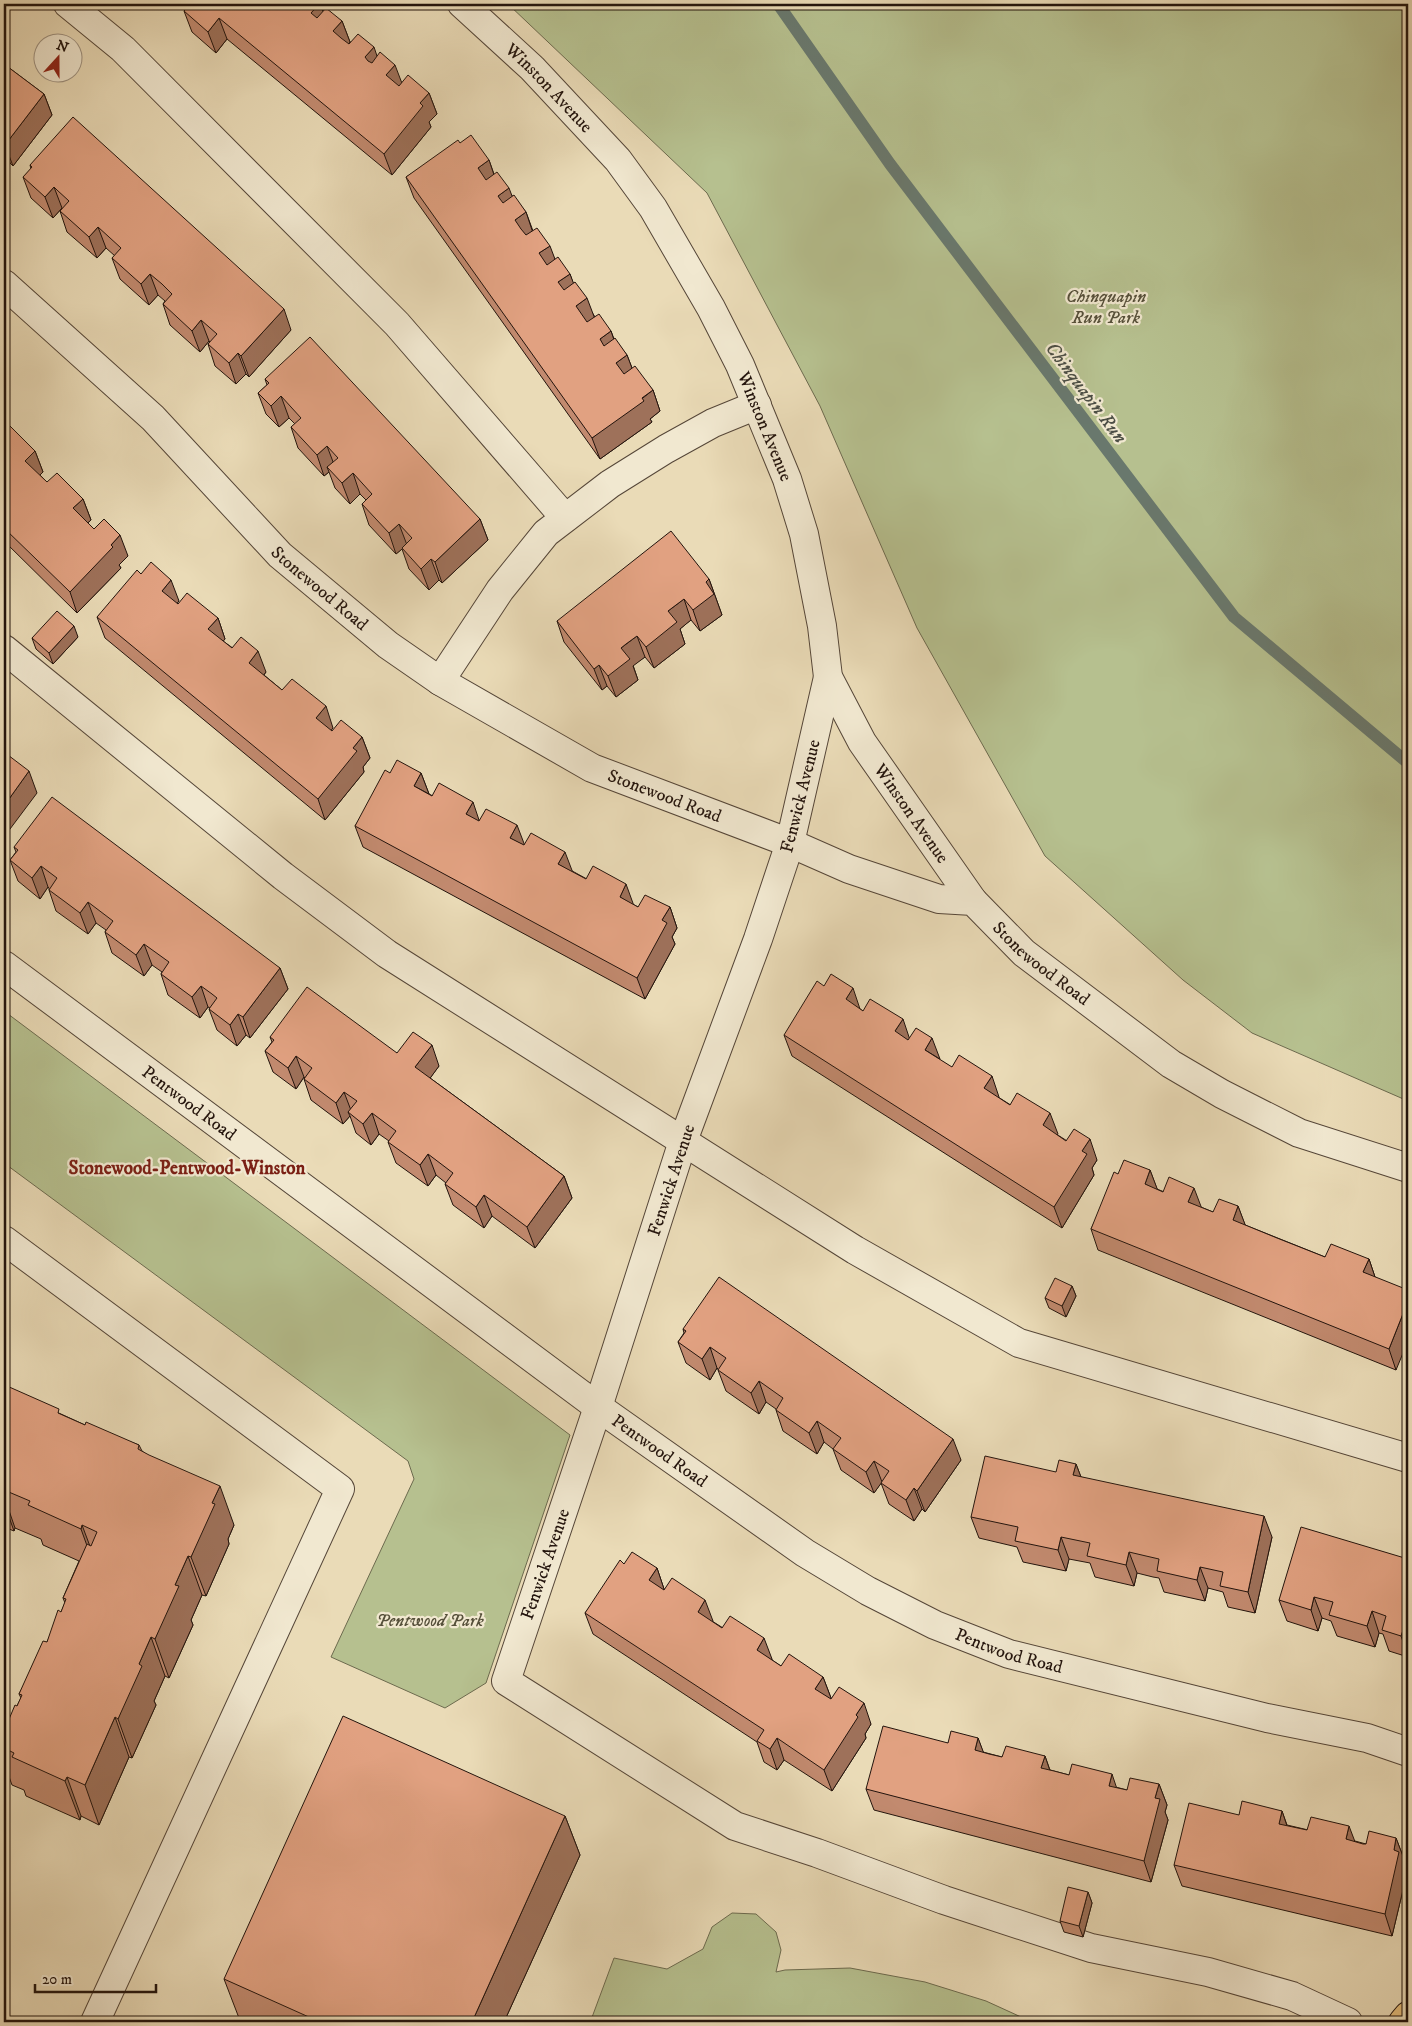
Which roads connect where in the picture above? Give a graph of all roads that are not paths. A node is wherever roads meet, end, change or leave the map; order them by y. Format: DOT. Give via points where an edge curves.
graph roads {
  1 [pos="68,4"];
  2 [pos="462,4"];
  3 [pos="4,284"];
  4 [pos="757,405"];
  5 [pos="566,518"];
  6 [pos="4,649"];
  7 [pos="828,677"];
  8 [pos="440,681"];
  9 [pos="790,843"];
  10 [pos="973,901"];
  11 [pos="4,965"];
  12 [pos="683,1141"];
  13 [pos="1408,1168"];
  14 [pos="4,1240"];
  15 [pos="598,1407"];
  16 [pos="1408,1458"];
  17 [pos="1408,1752"];
  18 [pos="1408,2016"];
  19 [pos="95,2022"];
  20 [pos="1348,2022"];
  21 [pos="1403,2022"];
  1 -- 5 [label="street" via="123,49 397,324"];
  2 -- 4 [label="street, Winston Avenue" via="532,68 618,160 653,208 715,316"];
  3 -- 8 [label="street, Stonewood Road" via="153,418 280,555 388,645"];
  4 -- 5 [label="street" via="713,423 666,449 610,484"];
  4 -- 7 [label="street, Winston Avenue" via="787,480 804,534 822,626"];
  5 -- 8 [label="street" via="546,533 500,590"];
  6 -- 12 [label="street" via="283,876 387,954"];
  7 -- 9 [label="street, Fenwick Avenue"];
  7 -- 10 [label="street, Winston Avenue" via="862,742"];
  8 -- 9 [label="street, Stonewood Road" via="592,768"];
  9 -- 10 [label="street, Stonewood Road" via="903,888 939,899"];
  9 -- 12 [label="street, Fenwick Avenue" via="755,948"];
  10 -- 13 [label="street, Stonewood Road" via="1024,953 1171,1064 1299,1133"];
  11 -- 15 [label="street, Pentwood Road"];
  12 -- 15 [label="street, Fenwick Avenue"];
  12 -- 16 [label="street" via="855,1250 1019,1343"];
  14 -- 19 [label="street" via="340,1489"];
  15 -- 17 [label="street, Pentwood Road" via="805,1553 868,1591 935,1625 1010,1654 1267,1718 1367,1738"];
  15 -- 20 [label="street, Fenwick Avenue" via="506,1681 735,1826 1091,1948 1208,1972 1292,1996"];
  18 -- 21 [label="main road"];
}
